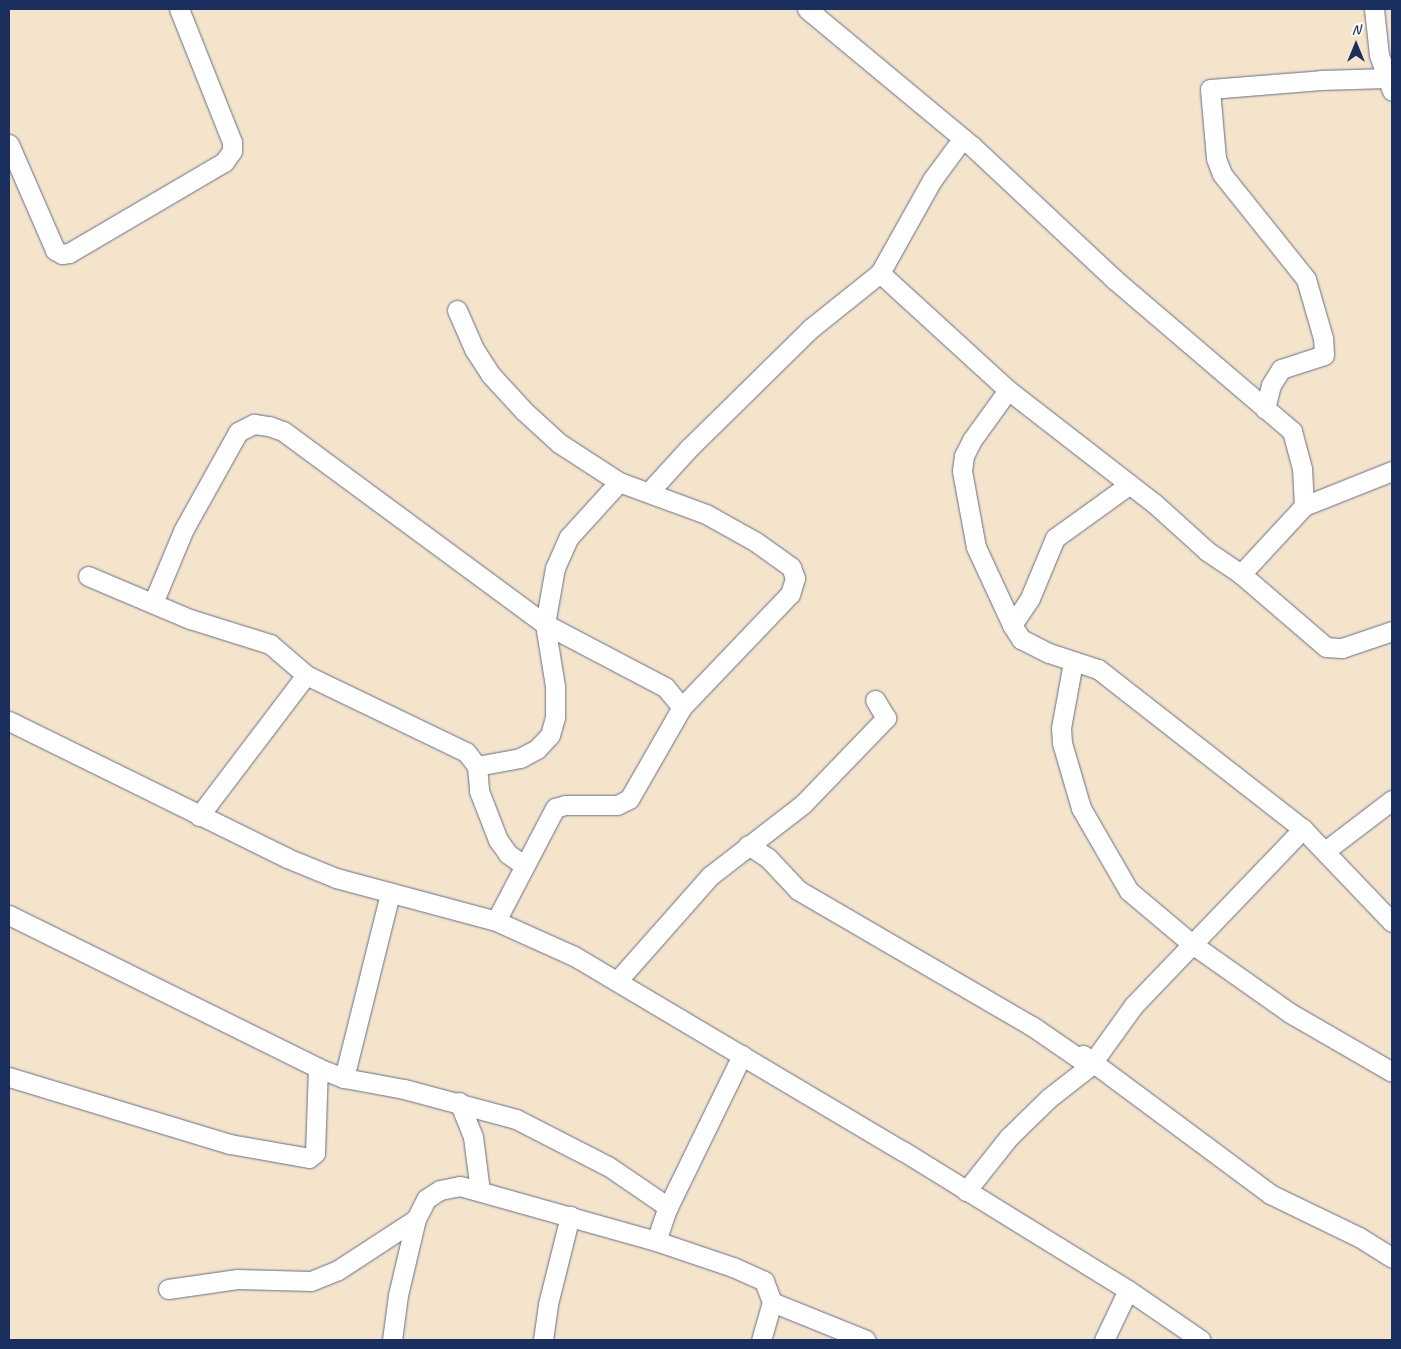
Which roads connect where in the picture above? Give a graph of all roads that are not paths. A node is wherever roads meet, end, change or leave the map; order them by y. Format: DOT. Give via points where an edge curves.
graph roads {
  1 [pos="807,9"];
  2 [pos="1374,9"];
  3 [pos="186,11"];
  4 [pos="1384,26"];
  5 [pos="1390,84"];
  6 [pos="963,138"];
  7 [pos="9,144"];
  8 [pos="16,173"];
  9 [pos="880,273"];
  10 [pos="457,310"];
  11 [pos="1008,390"];
  12 [pos="1265,409"];
  13 [pos="1392,471"];
  14 [pos="619,482"];
  15 [pos="1130,484"];
  16 [pos="649,492"];
  17 [pos="1304,506"];
  18 [pos="1241,574"];
  19 [pos="88,576"];
  20 [pos="152,603"];
  21 [pos="545,624"];
  22 [pos="1012,626"];
  23 [pos="1392,631"];
  24 [pos="1073,662"];
  25 [pos="306,675"];
  26 [pos="875,700"];
  27 [pos="682,707"];
  28 [pos="9,721"];
  29 [pos="477,766"];
  30 [pos="1392,800"];
  31 [pos="199,816"];
  32 [pos="1303,829"];
  33 [pos="748,845"];
  34 [pos="1325,851"];
  35 [pos="524,866"];
  36 [pos="390,893"];
  37 [pos="9,915"];
  38 [pos="496,921"];
  39 [pos="1392,922"];
  40 [pos="1192,944"];
  41 [pos="618,980"];
  42 [pos="742,1055"];
  43 [pos="1087,1059"];
  44 [pos="318,1068"];
  45 [pos="1392,1072"];
  46 [pos="9,1077"];
  47 [pos="344,1078"];
  48 [pos="459,1102"];
  49 [pos="480,1191"];
  50 [pos="966,1191"];
  51 [pos="668,1207"];
  52 [pos="570,1216"];
  53 [pos="416,1220"];
  54 [pos="656,1241"];
  55 [pos="1392,1258"];
  56 [pos="168,1289"];
  57 [pos="1128,1290"];
  58 [pos="772,1302"];
  59 [pos="392,1340"];
  60 [pos="543,1340"];
  61 [pos="761,1340"];
  62 [pos="866,1340"];
  63 [pos="1104,1340"];
  64 [pos="1201,1340"];
  1 -- 6 [label="street"];
  2 -- 4 [label="street"];
  3 -- 8 [label="street" via="232,142 232,151 224,162 69,253 62,254 55,250"];
  4 -- 5 [label="street" via="1379,55"];
  5 -- 12 [label="street" via="1321,80 1210,89 1216,158 1222,174 1306,279 1323,338 1324,355 1281,369 1271,385"];
  6 -- 9 [label="street" via="932,180"];
  6 -- 12 [label="street" via="1114,279"];
  7 -- 8 [label="street"];
  9 -- 11 [label="street"];
  9 -- 16 [label="street" via="810,329"];
  10 -- 14 [label="street" via="485,365 524,412 559,443"];
  11 -- 15 [label="street"];
  11 -- 22 [label="street" via="972,440 964,456 962,471 976,547"];
  12 -- 17 [label="street" via="1292,431 1302,468"];
  13 -- 17 [label="street"];
  14 -- 16 [label="street"];
  14 -- 21 [label="street" via="569,537 561,551 554,568"];
  15 -- 18 [label="street" via="1206,551"];
  15 -- 22 [label="street" via="1055,538 1030,598"];
  16 -- 27 [label="street" via="706,514 756,542 791,567 795,578 790,594"];
  17 -- 18 [label="street"];
  18 -- 23 [label="street" via="1326,647 1342,648"];
  19 -- 20 [label="street"];
  20 -- 21 [label="street" via="184,529 238,432 254,424 283,431"];
  20 -- 25 [label="street" via="270,644"];
  21 -- 27 [label="street" via="665,687"];
  21 -- 29 [label="street" via="555,686 555,717 550,735 537,749 520,758"];
  22 -- 24 [label="street" via="1021,639"];
  24 -- 32 [label="street" via="1098,669"];
  24 -- 40 [label="street" via="1061,728 1081,808 1129,891"];
  25 -- 29 [label="street" via="466,752"];
  25 -- 31 [label="street"];
  26 -- 33 [label="street" via="886,718 803,804"];
  27 -- 35 [label="street" via="629,799 617,805 565,805 555,808"];
  28 -- 31 [label="street"];
  29 -- 35 [label="street" via="480,791 498,840 508,854"];
  30 -- 34 [label="street"];
  31 -- 36 [label="street" via="303,865"];
  32 -- 34 [label="street"];
  32 -- 40 [label="street"];
  33 -- 41 [label="street" via="710,876"];
  33 -- 43 [label="street" via="768,858 798,890"];
  34 -- 39 [label="street"];
  35 -- 38 [label="street"];
  36 -- 38 [label="street"];
  36 -- 47 [label="street"];
  37 -- 44 [label="street"];
  38 -- 41 [label="street"];
  40 -- 43 [label="street"];
  40 -- 45 [label="street" via="1290,1013"];
  41 -- 42 [label="street"];
  42 -- 50 [label="street"];
  42 -- 51 [label="street"];
  43 -- 50 [label="street" via="1009,1137"];
  43 -- 55 [label="street" via="1270,1194 1359,1237"];
  44 -- 46 [label="street" via="315,1154 309,1158 230,1144"];
  44 -- 47 [label="street"];
  47 -- 48 [label="street"];
  48 -- 49 [label="street" via="473,1137"];
  48 -- 51 [label="street" via="516,1119 608,1166"];
  49 -- 52 [label="street"];
  49 -- 53 [label="street" via="460,1186 440,1190 426,1199"];
  50 -- 57 [label="street"];
  51 -- 54 [label="street"];
  52 -- 54 [label="street"];
  52 -- 60 [label="street" via="548,1304"];
  53 -- 56 [label="street" via="338,1270 311,1281 238,1280"];
  53 -- 59 [label="street" via="398,1295"];
  54 -- 58 [label="street" via="764,1281"];
  57 -- 63 [label="street"];
  57 -- 64 [label="street"];
  58 -- 61 [label="street"];
  58 -- 62 [label="street"];
}
